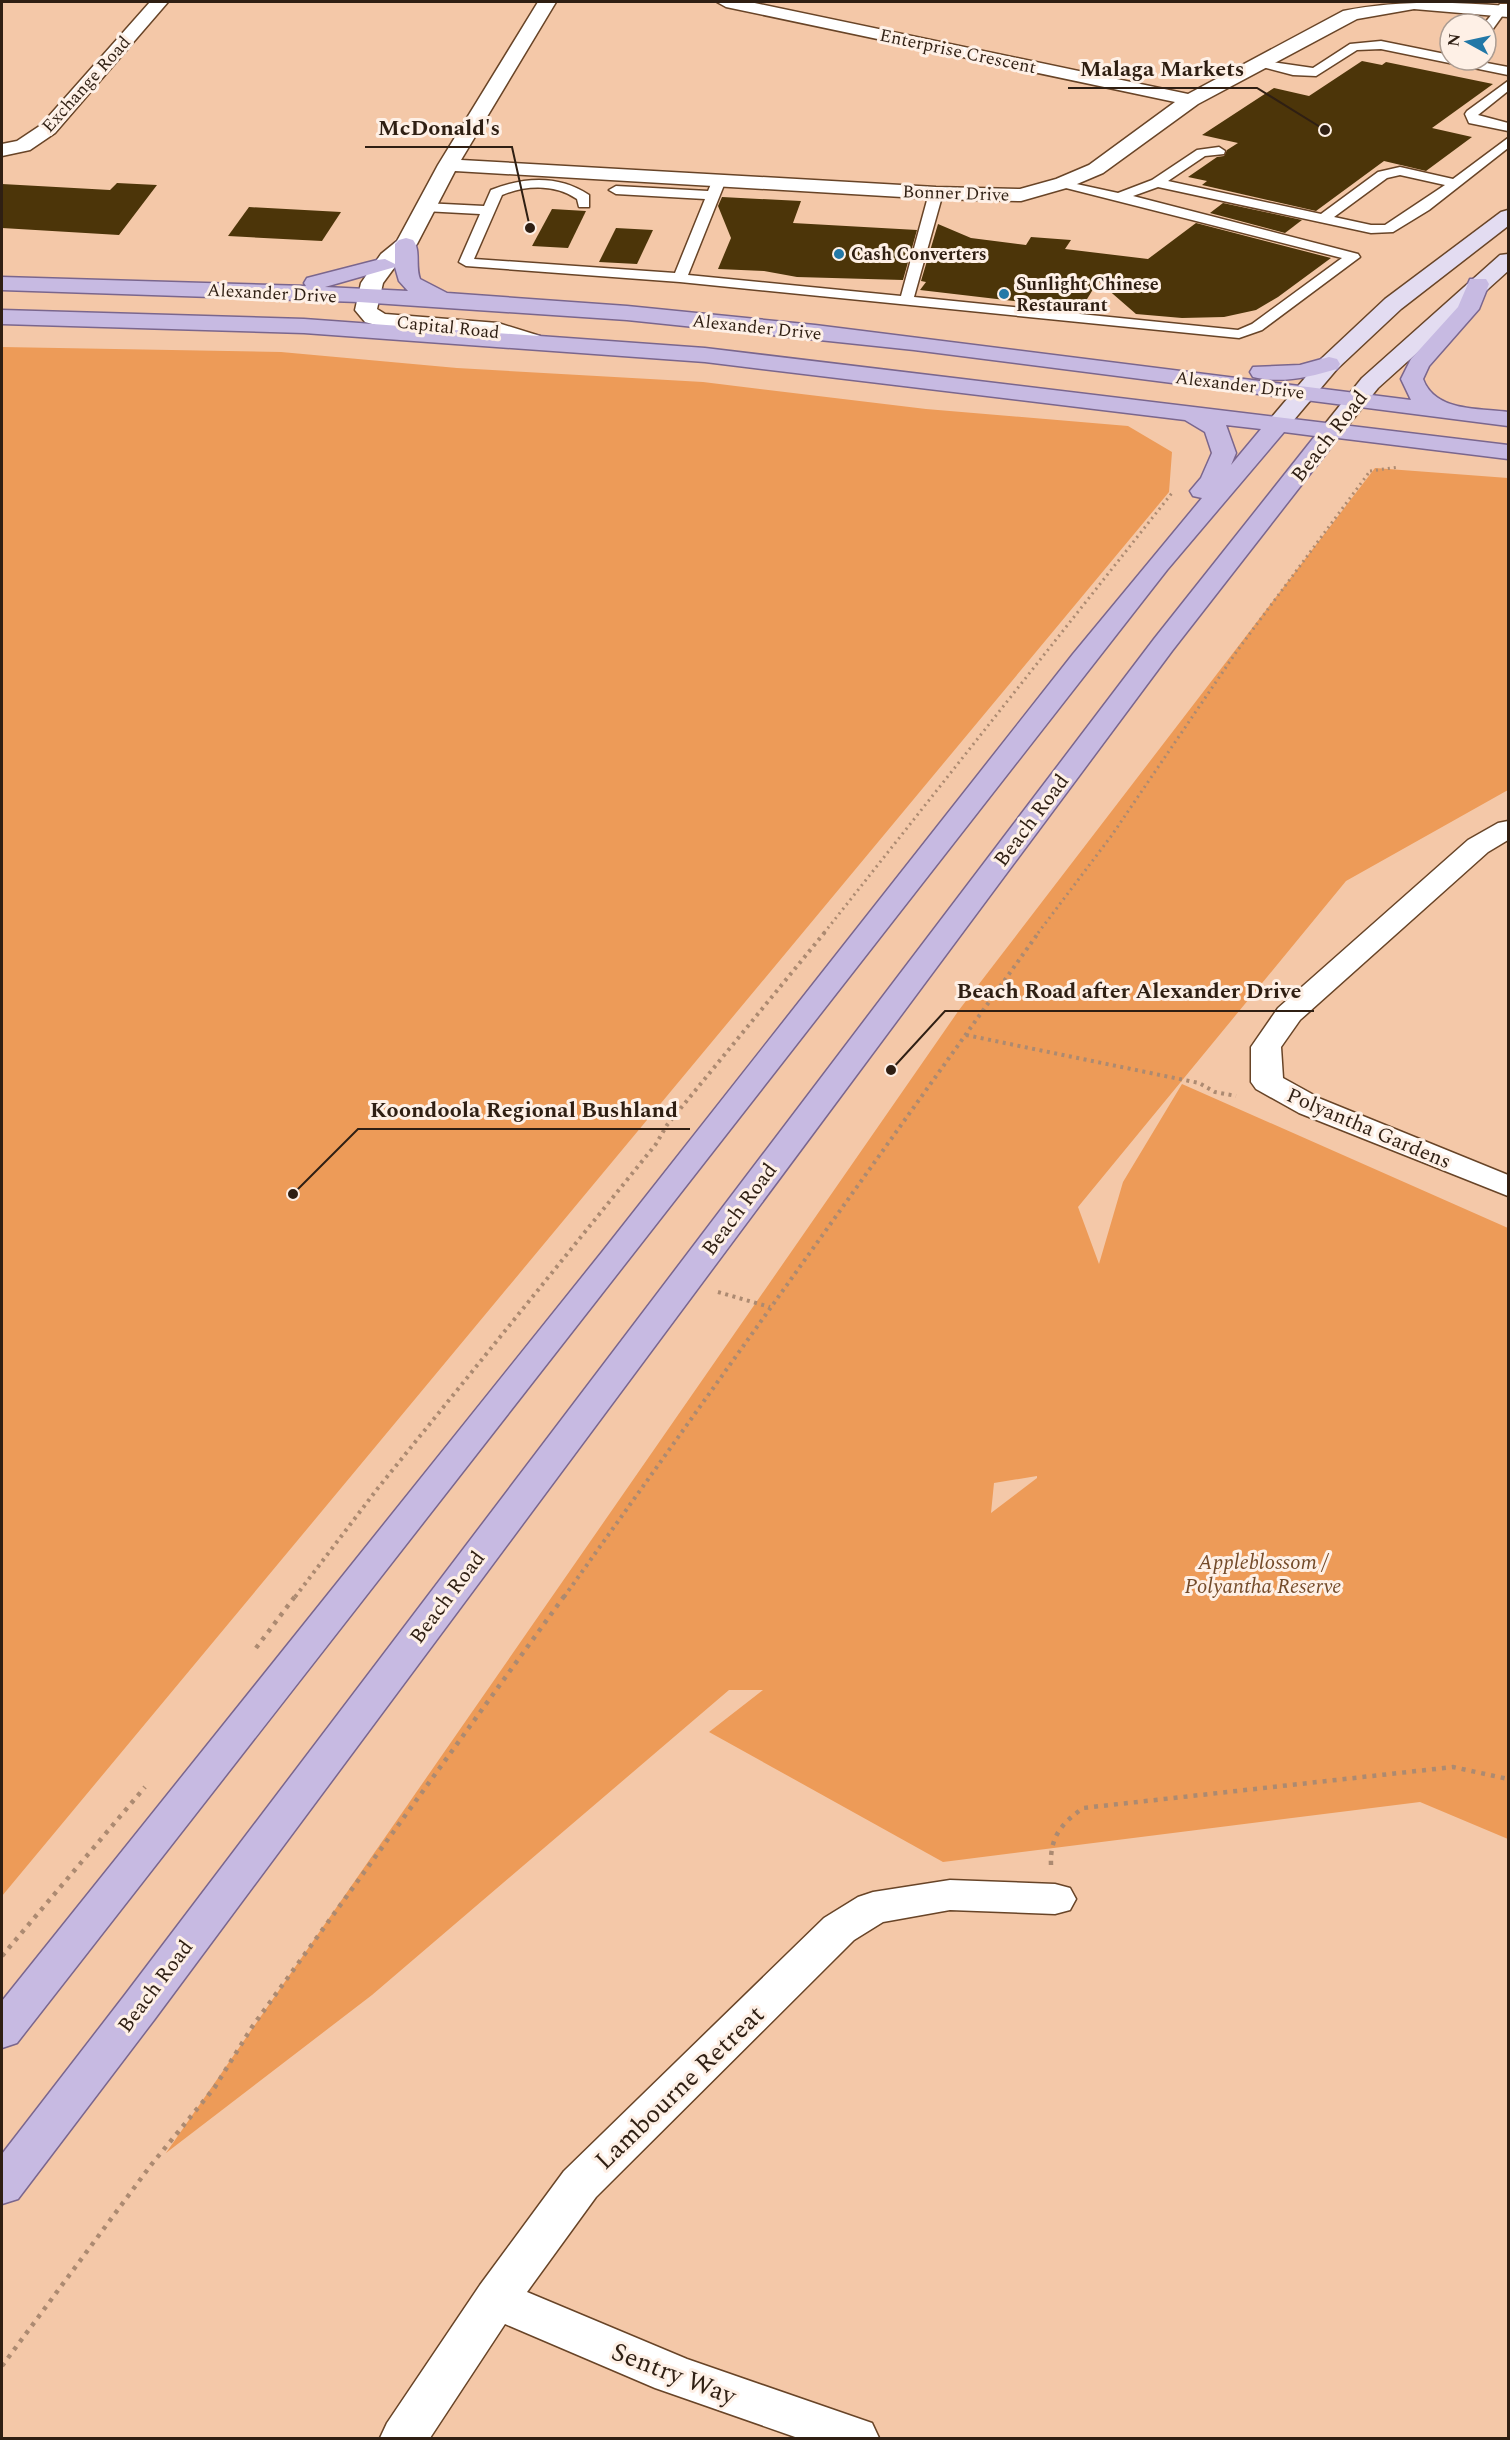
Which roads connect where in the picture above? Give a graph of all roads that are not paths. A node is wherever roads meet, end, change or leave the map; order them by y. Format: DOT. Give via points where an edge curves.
graph roads {
  1 [pos="159,2"];
  2 [pos="547,2"];
  3 [pos="726,2"];
  4 [pos="1420,2"];
  5 [pos="1457,2"];
  6 [pos="1505,9"];
  7 [pos="1438,56"];
  8 [pos="1257,64"];
  9 [pos="1509,85"];
  10 [pos="1191,100"];
  11 [pos="1509,127"];
  12 [pos="1509,142"];
  13 [pos="2,150"];
  14 [pos="1219,151"];
  15 [pos="448,165"];
  16 [pos="1063,183"];
  17 [pos="1157,183"];
  18 [pos="1455,183"];
  19 [pos="716,188"];
  20 [pos="616,190"];
  21 [pos="936,193"];
  22 [pos="1119,197"];
  23 [pos="584,204"];
  24 [pos="424,207"];
  25 [pos="489,210"];
  26 [pos="1323,219"];
  27 [pos="1506,220"];
  28 [pos="406,244"];
  29 [pos="1509,260"];
  30 [pos="385,265"];
  31 [pos="680,278"];
  32 [pos="2,284"];
  33 [pos="1478,284"];
  34 [pos="208,289"];
  35 [pos="370,297"];
  36 [pos="907,299"];
  37 [pos="448,301"];
  38 [pos="2,317"];
  39 [pos="532,341"];
  40 [pos="987,352"];
  41 [pos="1329,364"];
  42 [pos="1304,393"];
  43 [pos="1358,399"];
  44 [pos="1448,411"];
  45 [pos="1190,413"];
  46 [pos="1509,418"];
  47 [pos="1279,423"];
  48 [pos="1333,429"];
  49 [pos="1509,452"];
  50 [pos="1509,462"];
  51 [pos="1304,468"];
  52 [pos="1158,565"];
  53 [pos="1509,829"];
  54 [pos="1509,1186"];
  55 [pos="1055,1899"];
  56 [pos="2,2031"];
  57 [pos="2,2186"];
  58 [pos="496,2300"];
  59 [pos="404,2439"];
  60 [pos="855,2439"];
  1 -- 13 [label="street, Exchange Road" via="48,129 23,146"];
  2 -- 15 [label="street, Capital Road"];
  3 -- 10 [label="street, Enterprise Crescent"];
  4 -- 6 [label="street, Bonner Drive"];
  4 -- 8 [label="street, Bonner Drive" via="1350,15"];
  5 -- 6 [label="street"];
  7 -- 8 [label="lane" via="1381,45 1354,47 1316,72"];
  8 -- 10 [label="street, Bonner Drive"];
  9 -- 11 [label="lane" via="1471,114 1473,120"];
  10 -- 16 [label="street, Bonner Drive" via="1096,169"];
  12 -- 18 [label="lane"];
  14 -- 17 [label="lane" via="1202,153"];
  15 -- 19 [label="street, Bonner Drive"];
  15 -- 24 [label="street, Capital Road"];
  16 -- 21 [label="street, Bonner Drive" via="1021,195"];
  16 -- 22 [label="lane"];
  17 -- 22 [label="lane"];
  17 -- 26 [label="lane"];
  18 -- 26 [label="lane" via="1388,229"];
  18 -- 26 [label="lane" via="1400,171 1391,173"];
  19 -- 20 [label="lane"];
  19 -- 21 [label="street, Bonner Drive"];
  19 -- 31 [label="lane"];
  21 -- 36 [label="lane"];
  22 -- 36 [label="lane" via="1353,257 1257,327 1239,334"];
  23 -- 25 [label="lane" via="585,198 565,187 524,186 496,194"];
  24 -- 25 [label="lane"];
  24 -- 28 [label="street, Capital Road"];
  25 -- 31 [label="lane" via="466,262"];
  27 -- 41 [label="main road" via="1393,304"];
  28 -- 30 [label="street, Capital Road"];
  28 -- 37 [label="main road" via="408,282 417,290"];
  29 -- 33 [label="main road, Beach Road"];
  30 -- 34 [label="main road" via="309,284"];
  30 -- 35 [label="street, Capital Road" via="372,283"];
  31 -- 36 [label="lane"];
  32 -- 34 [label="main road, Alexander Drive"];
  33 -- 43 [label="main road, Beach Road" via="1370,383"];
  33 -- 44 [label="main road" via="1468,309 1419,364 1412,379 1416,394"];
  34 -- 35 [label="main road, Alexander Drive"];
  35 -- 37 [label="main road, Alexander Drive"];
  35 -- 39 [label="street, Capital Road" via="366,310 383,320 498,330"];
  37 -- 40 [label="main road, Alexander Drive" via="715,321"];
  38 -- 39 [label="main road, Alexander Drive" via="304,326"];
  39 -- 45 [label="main road, Alexander Drive" via="705,355"];
  40 -- 41 [label="main road" via="1063,355 1225,371 1300,372"];
  40 -- 42 [label="main road, Alexander Drive"];
  41 -- 42 [label="main road"];
  42 -- 43 [label="main road, Alexander Drive"];
  42 -- 47 [label="main road"];
  43 -- 44 [label="main road, Alexander Drive"];
  43 -- 48 [label="main road, Beach Road"];
  44 -- 46 [label="main road, Alexander Drive"];
  45 -- 47 [label="main road, Alexander Drive"];
  45 -- 52 [label="main road" via="1216,428 1224,453 1212,480 1163,536"];
  47 -- 48 [label="main road, Alexander Drive"];
  47 -- 52 [label="main road"];
  48 -- 49 [label="main road, Alexander Drive"];
  48 -- 51 [label="main road, Beach Road"];
  50 -- 51 [label="main road" via="1367,453 1338,455"];
  51 -- 57 [label="main road, Beach Road" via="1163,645"];
  52 -- 56 [label="main road"];
  53 -- 54 [label="street, Polyantha Gardens" via="1478,846 1289,1014 1266,1047 1267,1082 1310,1106"];
  55 -- 58 [label="street, Lambourne Retreat" via="950,1895 873,1908 839,1929 580,2184"];
  58 -- 59 [label="street, Lambourne Retreat"];
  58 -- 60 [label="street, Sentry Way" via="672,2374"];
}
